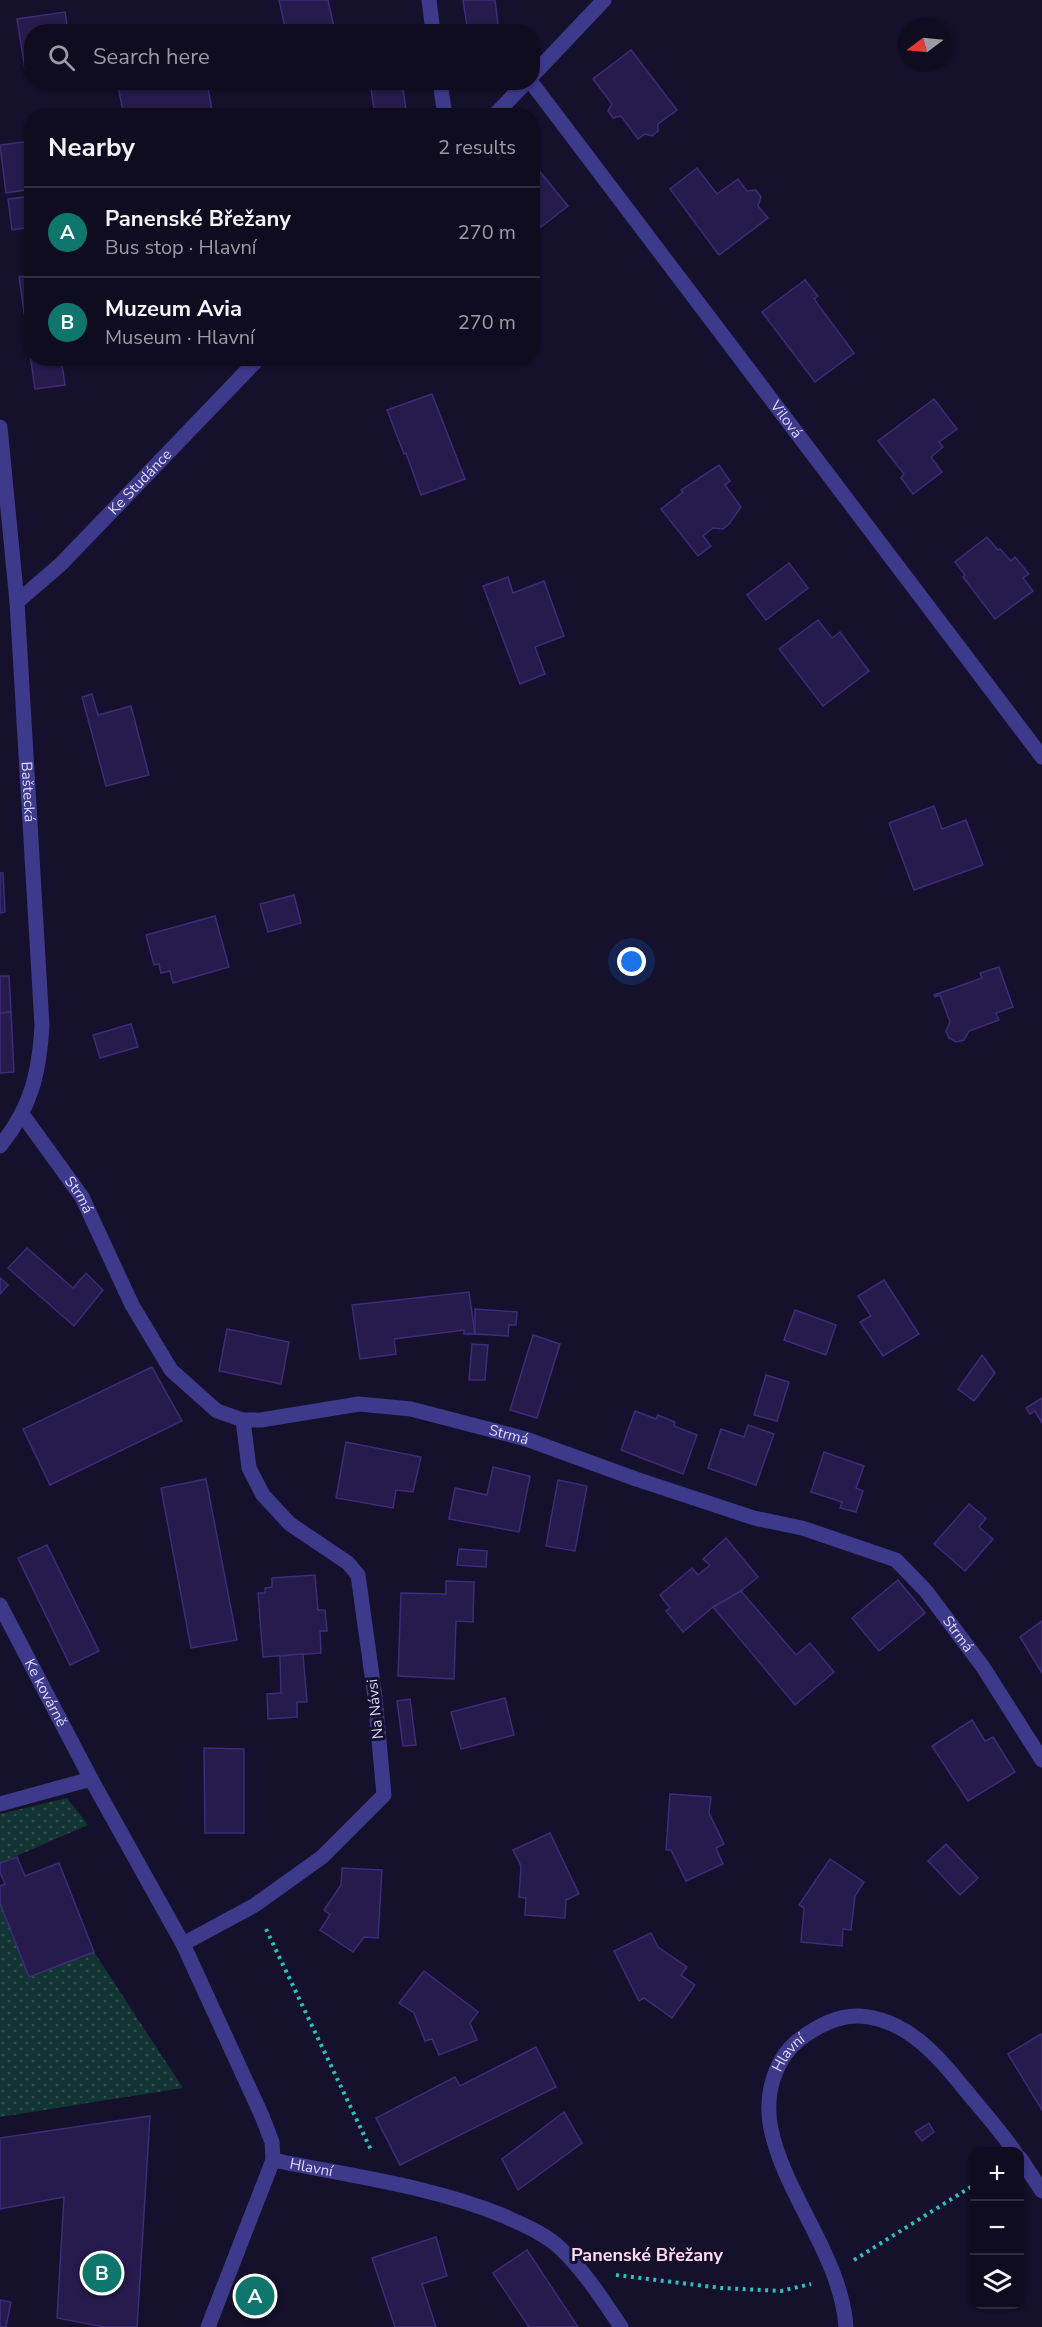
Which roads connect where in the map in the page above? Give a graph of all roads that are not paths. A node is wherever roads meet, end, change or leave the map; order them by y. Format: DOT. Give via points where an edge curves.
graph roads {
  1 [pos="429,0"];
  2 [pos="604,0"];
  3 [pos="432,24"];
  4 [pos="540,68"];
  5 [pos="441,90"];
  6 [pos="518,90"];
  7 [pos="537,90"];
  8 [pos="444,108"];
  9 [pos="502,108"];
  10 [pos="251,366"];
  11 [pos="0,427"];
  12 [pos="17,602"];
  13 [pos="1042,758"];
  14 [pos="22,1114"];
  15 [pos="0,1146"];
  16 [pos="243,1420"];
  17 [pos="0,1605"];
  18 [pos="1042,1760"];
  19 [pos="91,1779"];
  20 [pos="0,1804"];
  21 [pos="183,1944"];
  22 [pos="1012,2147"];
  23 [pos="273,2160"];
  24 [pos="1024,2161"];
  25 [pos="1037,2171"];
  26 [pos="1042,2191"];
  27 [pos="208,2327"];
  28 [pos="621,2327"];
  29 [pos="846,2327"];
  1 -- 3 [label="street"];
  2 -- 4 [label="street"];
  5 -- 8 [label="street"];
  6 -- 9 [label="street"];
  7 -- 13 [label="street, Vilová"];
  10 -- 12 [label="street, Ke Studánce" via="61,564"];
  11 -- 12 [label="street, Baštecká"];
  12 -- 14 [label="street, Baštecká" via="42,1017 35,1082"];
  14 -- 15 [label="street, Baštecká"];
  14 -- 16 [label="street, Strmá" via="82,1197 132,1305 171,1370 217,1411"];
  16 -- 18 [label="street, Strmá" via="359,1404 411,1409 526,1439 646,1483 896,1560 926,1591 983,1667"];
  16 -- 21 [label="street, Na Návsi" via="249,1468 263,1495 290,1524 348,1563 358,1575 384,1795 322,1857 255,1905"];
  17 -- 19 [label="street, Ke kovárně"];
  19 -- 20 [label="street"];
  19 -- 21 [label="street"];
  21 -- 23 [label="street" via="262,2116 272,2142"];
  22 -- 29 [label="street, Hlavní" via="941,2061 917,2038 881,2020 858,2016 835,2020 805,2035 786,2051 770,2092 769,2120 780,2156 833,2273"];
  23 -- 27 [label="street, Hlavní"];
  23 -- 28 [label="street, Hlavní" via="448,2197 513,2220 553,2242"];
  24 -- 25 [label="street"];
  25 -- 26 [label="street"];
}
